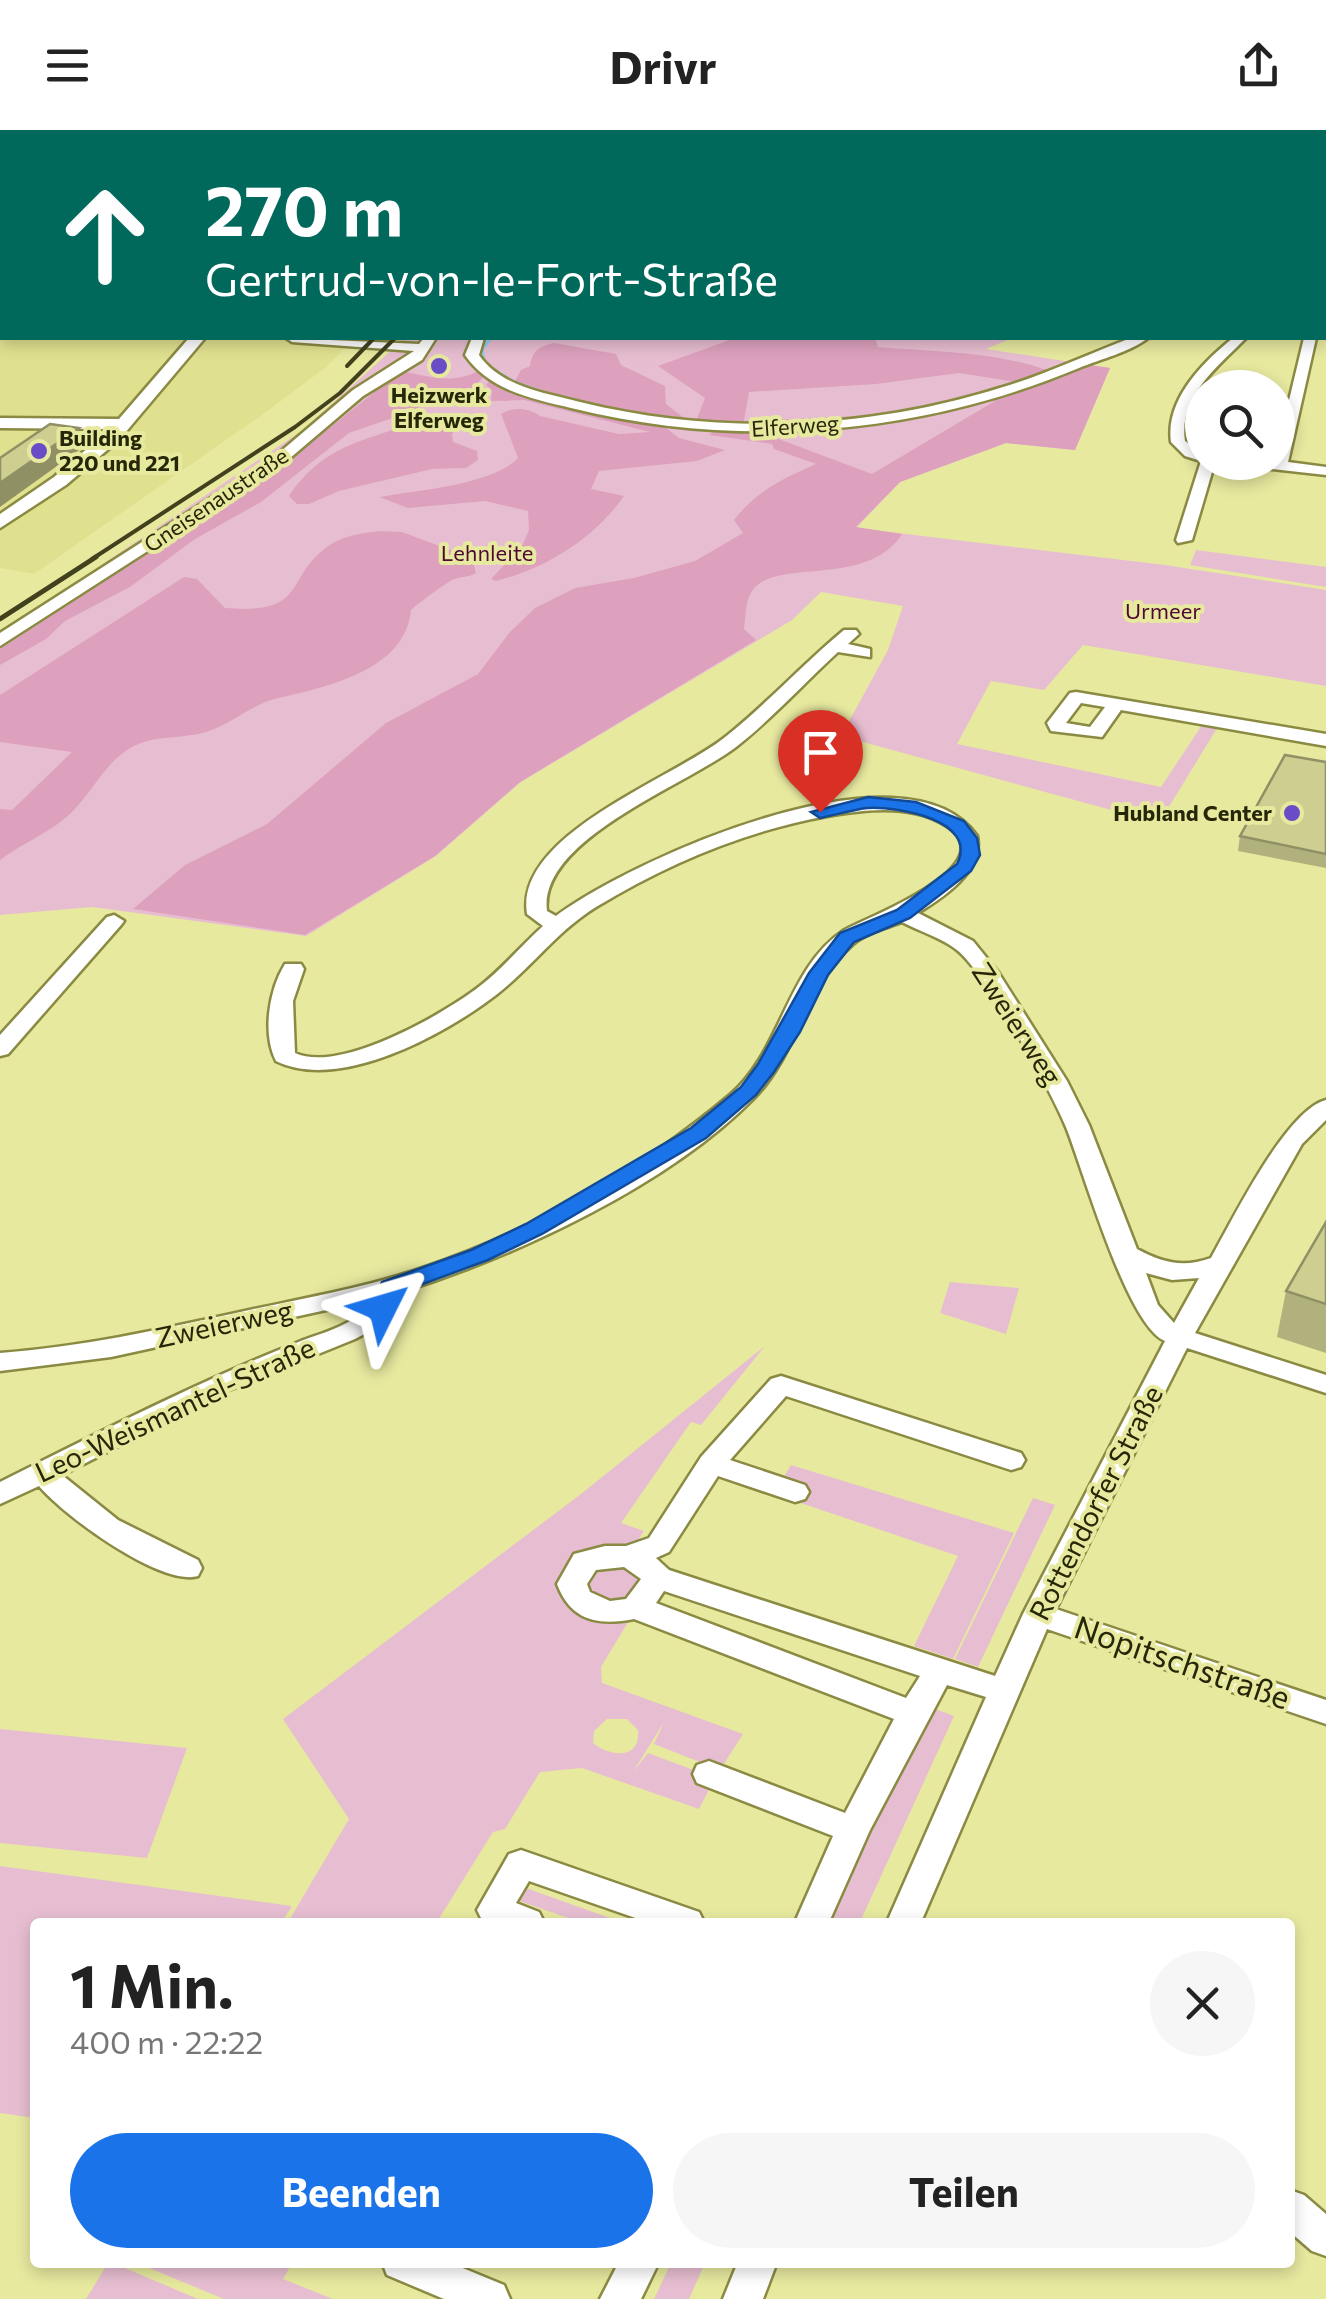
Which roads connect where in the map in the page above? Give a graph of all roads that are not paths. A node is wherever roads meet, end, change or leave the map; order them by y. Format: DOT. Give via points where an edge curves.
graph roads {
  1 [pos="195,340"];
  2 [pos="346,340"];
  3 [pos="477,340"];
  4 [pos="1137,340"];
  5 [pos="1238,340"];
  6 [pos="1310,340"];
  7 [pos="426,343"];
  8 [pos="1205,370"];
  9 [pos="1295,402"];
  10 [pos="1185,408"];
  11 [pos="0,423"];
  12 [pos="125,424"];
  13 [pos="1185,448"];
  14 [pos="1295,468"];
  15 [pos="1326,471"];
  16 [pos="1202,480"];
  17 [pos="0,522"];
  18 [pos="1184,540"];
  19 [pos="0,641"];
  20 [pos="864,653"];
  21 [pos="1116,703"];
  22 [pos="1326,740"];
  23 [pos="903,914"];
  24 [pos="114,921"];
  25 [pos="556,926"];
  26 [pos="293,969"];
  27 [pos="0,1049"];
  28 [pos="303,1067"];
  29 [pos="273,1082"];
  30 [pos="1326,1107"];
  31 [pos="1128,1255"];
  32 [pos="1219,1264"];
  33 [pos="390,1287"];
  34 [pos="1181,1337"];
  35 [pos="0,1362"];
  36 [pos="1326,1384"];
  37 [pos="1011,1460"];
  38 [pos="711,1464"];
  39 [pos="42,1471"];
  40 [pos="796,1492"];
  41 [pos="0,1494"];
  42 [pos="628,1556"];
  43 [pos="187,1568"];
  44 [pos="658,1578"];
  45 [pos="636,1608"];
  46 [pos="1038,1614"];
  47 [pos="940,1671"];
  48 [pos="1004,1691"];
  49 [pos="1326,1712"];
  50 [pos="913,1713"];
  51 [pos="709,1774"];
  52 [pos="853,1830"];
  53 [pos="516,1918"];
  54 [pos="675,1918"];
  55 [pos="814,1918"];
  56 [pos="906,1918"];
  57 [pos="1295,2212"];
  58 [pos="1326,2238"];
  59 [pos="416,2268"];
  60 [pos="637,2268"];
  61 [pos="755,2268"];
  62 [pos="490,2299"];
  63 [pos="620,2299"];
  64 [pos="742,2299"];
  1 -- 12 [label="street"];
  2 -- 7 [label="street"];
  3 -- 4 [label="street, Elferweg" via="472,355 477,364 524,391 648,421 750,430 840,424 990,396"];
  5 -- 8 [label="street"];
  6 -- 9 [label="street"];
  7 -- 19 [label="street, Gneisenaustraße" via="278,461"];
  10 -- 13 [label="street" via="1177,426"];
  11 -- 12 [label="street"];
  12 -- 17 [label="street"];
  14 -- 15 [label="street"];
  16 -- 18 [label="street"];
  20 -- 25 [label="street" via="842,640 714,755 557,856 533,898 537,914"];
  21 -- 22 [label="street"];
  23 -- 25 [label="street" via="964,868 971,855 968,838 937,814 868,803 735,835 661,863"];
  23 -- 31 [label="street, Zweierweg" via="965,946 986,972 1064,1096"];
  23 -- 33 [label="street, Zweierweg" via="847,938 819,973 766,1068 698,1133 548,1222"];
  24 -- 27 [label="street"];
  25 -- 28 [label="street" via="486,992 424,1030 361,1056"];
  26 -- 28 [label="street" via="280,1012 284,1056"];
  28 -- 29 [label="street"];
  30 -- 32 [label="street, Rottendorfer Straße" via="1300,1128"];
  31 -- 32 [label="street" via="1185,1275"];
  31 -- 34 [label="street, Zweierweg" via="1146,1307 1167,1332"];
  32 -- 34 [label="street, Rottendorfer Straße"];
  33 -- 35 [label="street, Zweierweg" via="110,1348"];
  33 -- 39 [label="street, Leo-Weismantel-Straße" via="383,1308 346,1333 218,1384"];
  34 -- 36 [label="street"];
  34 -- 46 [label="street, Rottendorfer Straße"];
  37 -- 38 [label="street" via="781,1385"];
  38 -- 40 [label="street"];
  38 -- 42 [label="street" via="659,1545"];
  39 -- 41 [label="street, Leo-Weismantel-Straße"];
  39 -- 43 [label="street" via="61,1495 92,1516"];
  42 -- 44 [label="street"];
  42 -- 45 [label="street" via="585,1562 572,1584 578,1598 607,1613"];
  44 -- 45 [label="street"];
  44 -- 47 [label="street"];
  45 -- 50 [label="street"];
  46 -- 48 [label="street, Rottendorfer Straße"];
  46 -- 49 [label="street, Nopitschstraße"];
  47 -- 48 [label="street"];
  47 -- 50 [label="street"];
  48 -- 56 [label="street, Rottendorfer Straße"];
  50 -- 52 [label="street"];
  51 -- 52 [label="street"];
  52 -- 55 [label="street"];
  53 -- 54 [label="street" via="494,1910 520,1864"];
  57 -- 58 [label="street"];
  59 -- 62 [label="street"];
  60 -- 63 [label="street"];
  61 -- 64 [label="street"];
}
